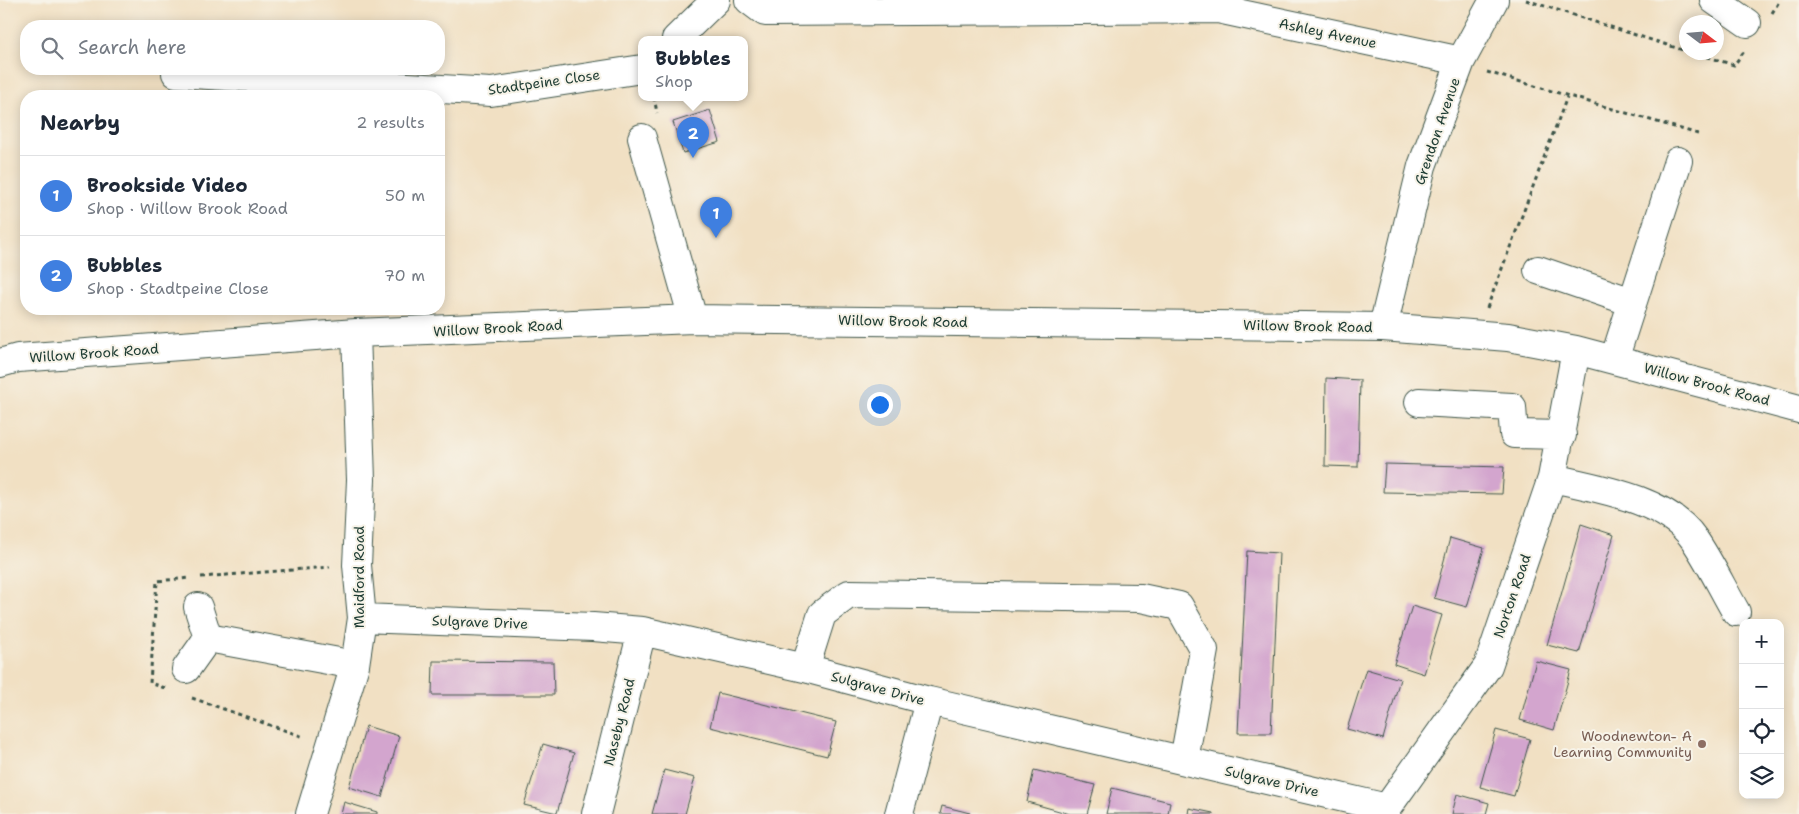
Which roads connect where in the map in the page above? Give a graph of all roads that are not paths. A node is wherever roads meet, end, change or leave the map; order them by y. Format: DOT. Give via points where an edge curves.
graph roads {
  1 [pos="716,0"];
  2 [pos="749,0"];
  3 [pos="1494,0"];
  4 [pos="1714,0"];
  5 [pos="1218,5"];
  6 [pos="1747,23"];
  7 [pos="679,36"];
  8 [pos="1461,61"];
  9 [pos="638,70"];
  10 [pos="209,75"];
  11 [pos="642,138"];
  12 [pos="1678,161"];
  13 [pos="1538,270"];
  14 [pos="1632,302"];
  15 [pos="693,319"];
  16 [pos="1383,327"];
  17 [pos="356,333"];
  18 [pos="1576,350"];
  19 [pos="1614,360"];
  20 [pos="0,363"];
  21 [pos="1418,402"];
  22 [pos="1799,408"];
  23 [pos="1562,435"];
  24 [pos="1552,478"];
  25 [pos="198,607"];
  26 [pos="1736,612"];
  27 [pos="362,618"];
  28 [pos="642,631"];
  29 [pos="208,638"];
  30 [pos="355,665"];
  31 [pos="805,668"];
  32 [pos="186,669"];
  33 [pos="929,701"];
  34 [pos="1184,760"];
  35 [pos="1387,811"];
  36 [pos="310,814"];
  37 [pos="596,814"];
  38 [pos="899,814"];
  1 -- 7 [label="street"];
  2 -- 5 [label="street, Ashley Avenue" via="765,12"];
  3 -- 8 [label="street, Grendon Avenue"];
  4 -- 6 [label="street"];
  5 -- 8 [label="street, Ashley Avenue"];
  8 -- 16 [label="street, Grendon Avenue" via="1422,166"];
  9 -- 10 [label="street, Stadtpeine Close" via="491,92"];
  11 -- 15 [label="street"];
  12 -- 14 [label="street"];
  13 -- 14 [label="street"];
  14 -- 19 [label="street"];
  15 -- 16 [label="street, Willow Brook Road"];
  15 -- 17 [label="street, Willow Brook Road"];
  16 -- 18 [label="street, Willow Brook Road" via="1508,337"];
  17 -- 20 [label="street, Willow Brook Road" via="18,358"];
  17 -- 27 [label="street, Maidford Road" via="361,480 357,565"];
  18 -- 19 [label="street, Willow Brook Road"];
  18 -- 23 [label="street, Norton Road"];
  19 -- 22 [label="street, Willow Brook Road"];
  21 -- 23 [label="street" via="1512,407 1514,434"];
  23 -- 24 [label="street, Norton Road"];
  24 -- 26 [label="street" via="1646,503 1678,522 1694,537"];
  24 -- 35 [label="street, Norton Road" via="1488,666"];
  25 -- 29 [label="street"];
  27 -- 28 [label="street, Sulgrave Drive"];
  27 -- 30 [label="street, Maidford Road"];
  28 -- 31 [label="street, Sulgrave Drive"];
  28 -- 37 [label="street, Naseby Road"];
  29 -- 30 [label="street"];
  29 -- 32 [label="street"];
  30 -- 36 [label="street, Maidford Road"];
  31 -- 33 [label="street, Sulgrave Drive"];
  31 -- 34 [label="street" via="822,614 849,594 1141,598 1178,606 1204,650"];
  33 -- 34 [label="street, Sulgrave Drive"];
  33 -- 38 [label="street"];
  34 -- 35 [label="street, Sulgrave Drive"];
}
